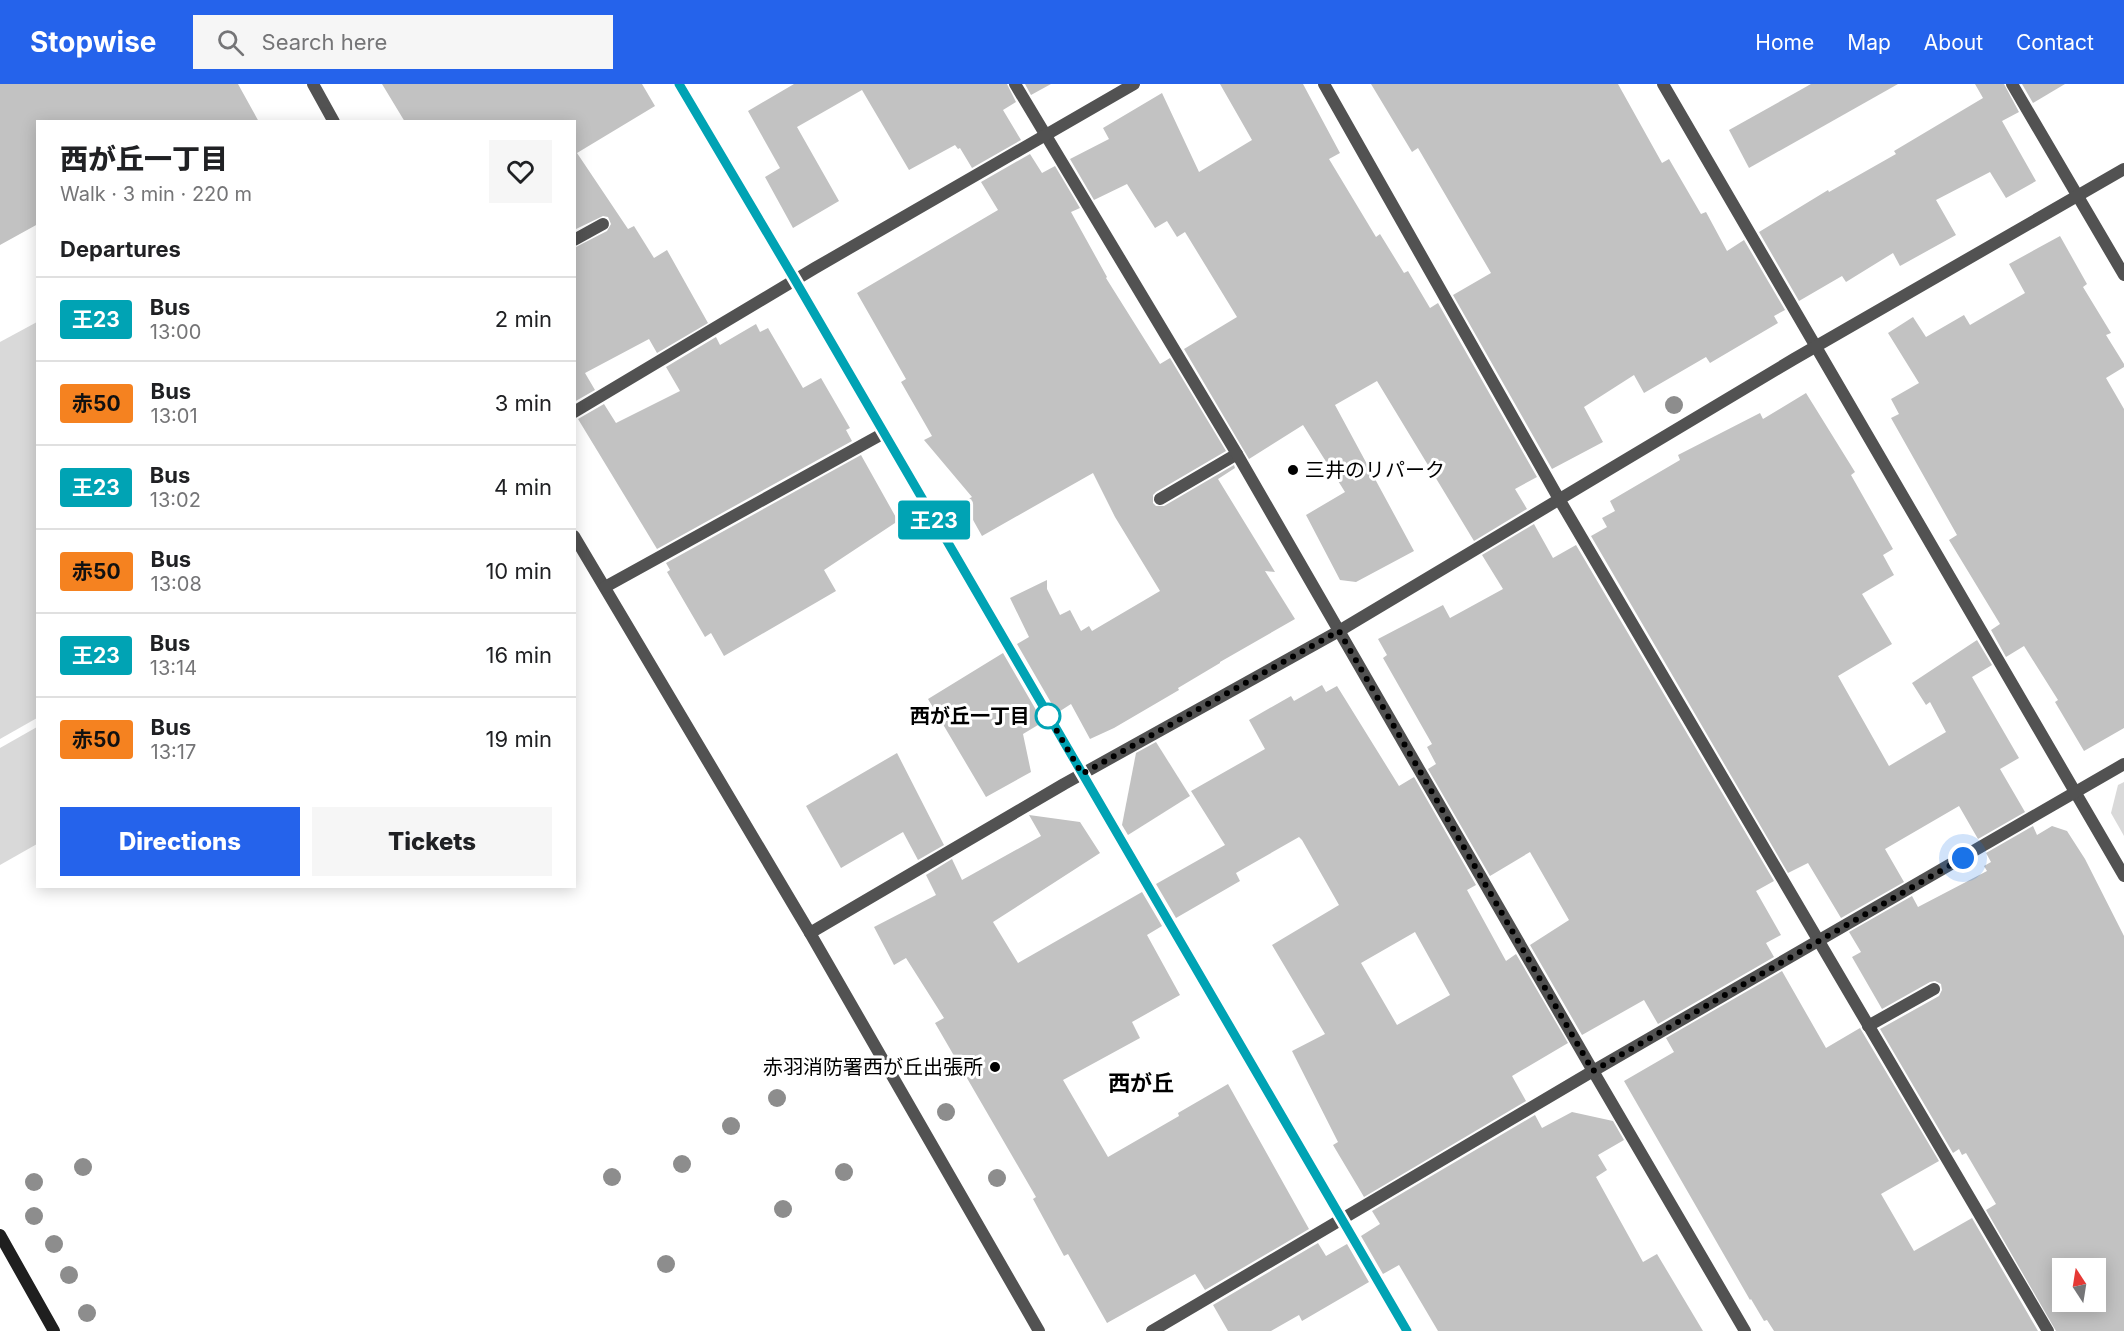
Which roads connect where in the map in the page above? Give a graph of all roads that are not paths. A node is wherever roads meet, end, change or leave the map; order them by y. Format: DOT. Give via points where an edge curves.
graph roads {
  1 [pos="313,84"];
  2 [pos="679,84"];
  3 [pos="1015,84"];
  4 [pos="1134,84"];
  5 [pos="1324,84"];
  6 [pos="1663,84"];
  7 [pos="2012,84"];
  8 [pos="333,120"];
  9 [pos="1045,134"];
  10 [pos="2124,170"];
  11 [pos="2078,196"];
  12 [pos="603,224"];
  13 [pos="576,239"];
  14 [pos="2124,275"];
  15 [pos="795,280"];
  16 [pos="1815,348"];
  17 [pos="576,411"];
  18 [pos="884,433"];
  19 [pos="1237,454"];
  20 [pos="1160,499"];
  21 [pos="1559,499"];
  22 [pos="576,539"];
  23 [pos="605,587"];
  24 [pos="1339,631"];
  25 [pos="2124,764"];
  26 [pos="1082,774"];
  27 [pos="2076,792"];
  28 [pos="2124,876"];
  29 [pos="810,933"];
  30 [pos="1818,942"];
  31 [pos="1934,989"];
  32 [pos="1868,1026"];
  33 [pos="1593,1071"];
  34 [pos="1341,1219"];
  35 [pos="0,1235"];
  36 [pos="54,1331"];
  37 [pos="1039,1331"];
  38 [pos="1152,1331"];
  39 [pos="1407,1331"];
  40 [pos="1746,1331"];
  41 [pos="2048,1331"];
  1 -- 8 [label="street"];
  2 -- 15 [label="street"];
  3 -- 9 [label="street"];
  4 -- 9 [label="street"];
  5 -- 21 [label="street"];
  6 -- 16 [label="street"];
  7 -- 11 [label="street"];
  9 -- 15 [label="street"];
  9 -- 19 [label="street"];
  10 -- 11 [label="street"];
  11 -- 14 [label="street"];
  11 -- 16 [label="street"];
  12 -- 13 [label="street"];
  15 -- 17 [label="street"];
  15 -- 18 [label="street"];
  16 -- 21 [label="street"];
  16 -- 27 [label="street"];
  18 -- 23 [label="street"];
  18 -- 26 [label="street"];
  19 -- 20 [label="street"];
  19 -- 24 [label="street"];
  21 -- 24 [label="street"];
  21 -- 30 [label="street"];
  22 -- 23 [label="street"];
  23 -- 29 [label="street"];
  24 -- 26 [label="street"];
  24 -- 33 [label="street"];
  25 -- 27 [label="street"];
  26 -- 29 [label="street"];
  26 -- 34 [label="street"];
  27 -- 28 [label="street"];
  27 -- 30 [label="street"];
  29 -- 37 [label="street"];
  30 -- 32 [label="street"];
  30 -- 33 [label="street"];
  31 -- 32 [label="street"];
  32 -- 41 [label="street"];
  33 -- 34 [label="street"];
  33 -- 40 [label="street"];
  34 -- 38 [label="street"];
  34 -- 39 [label="street"];
  35 -- 36 [label="main road"];
}
